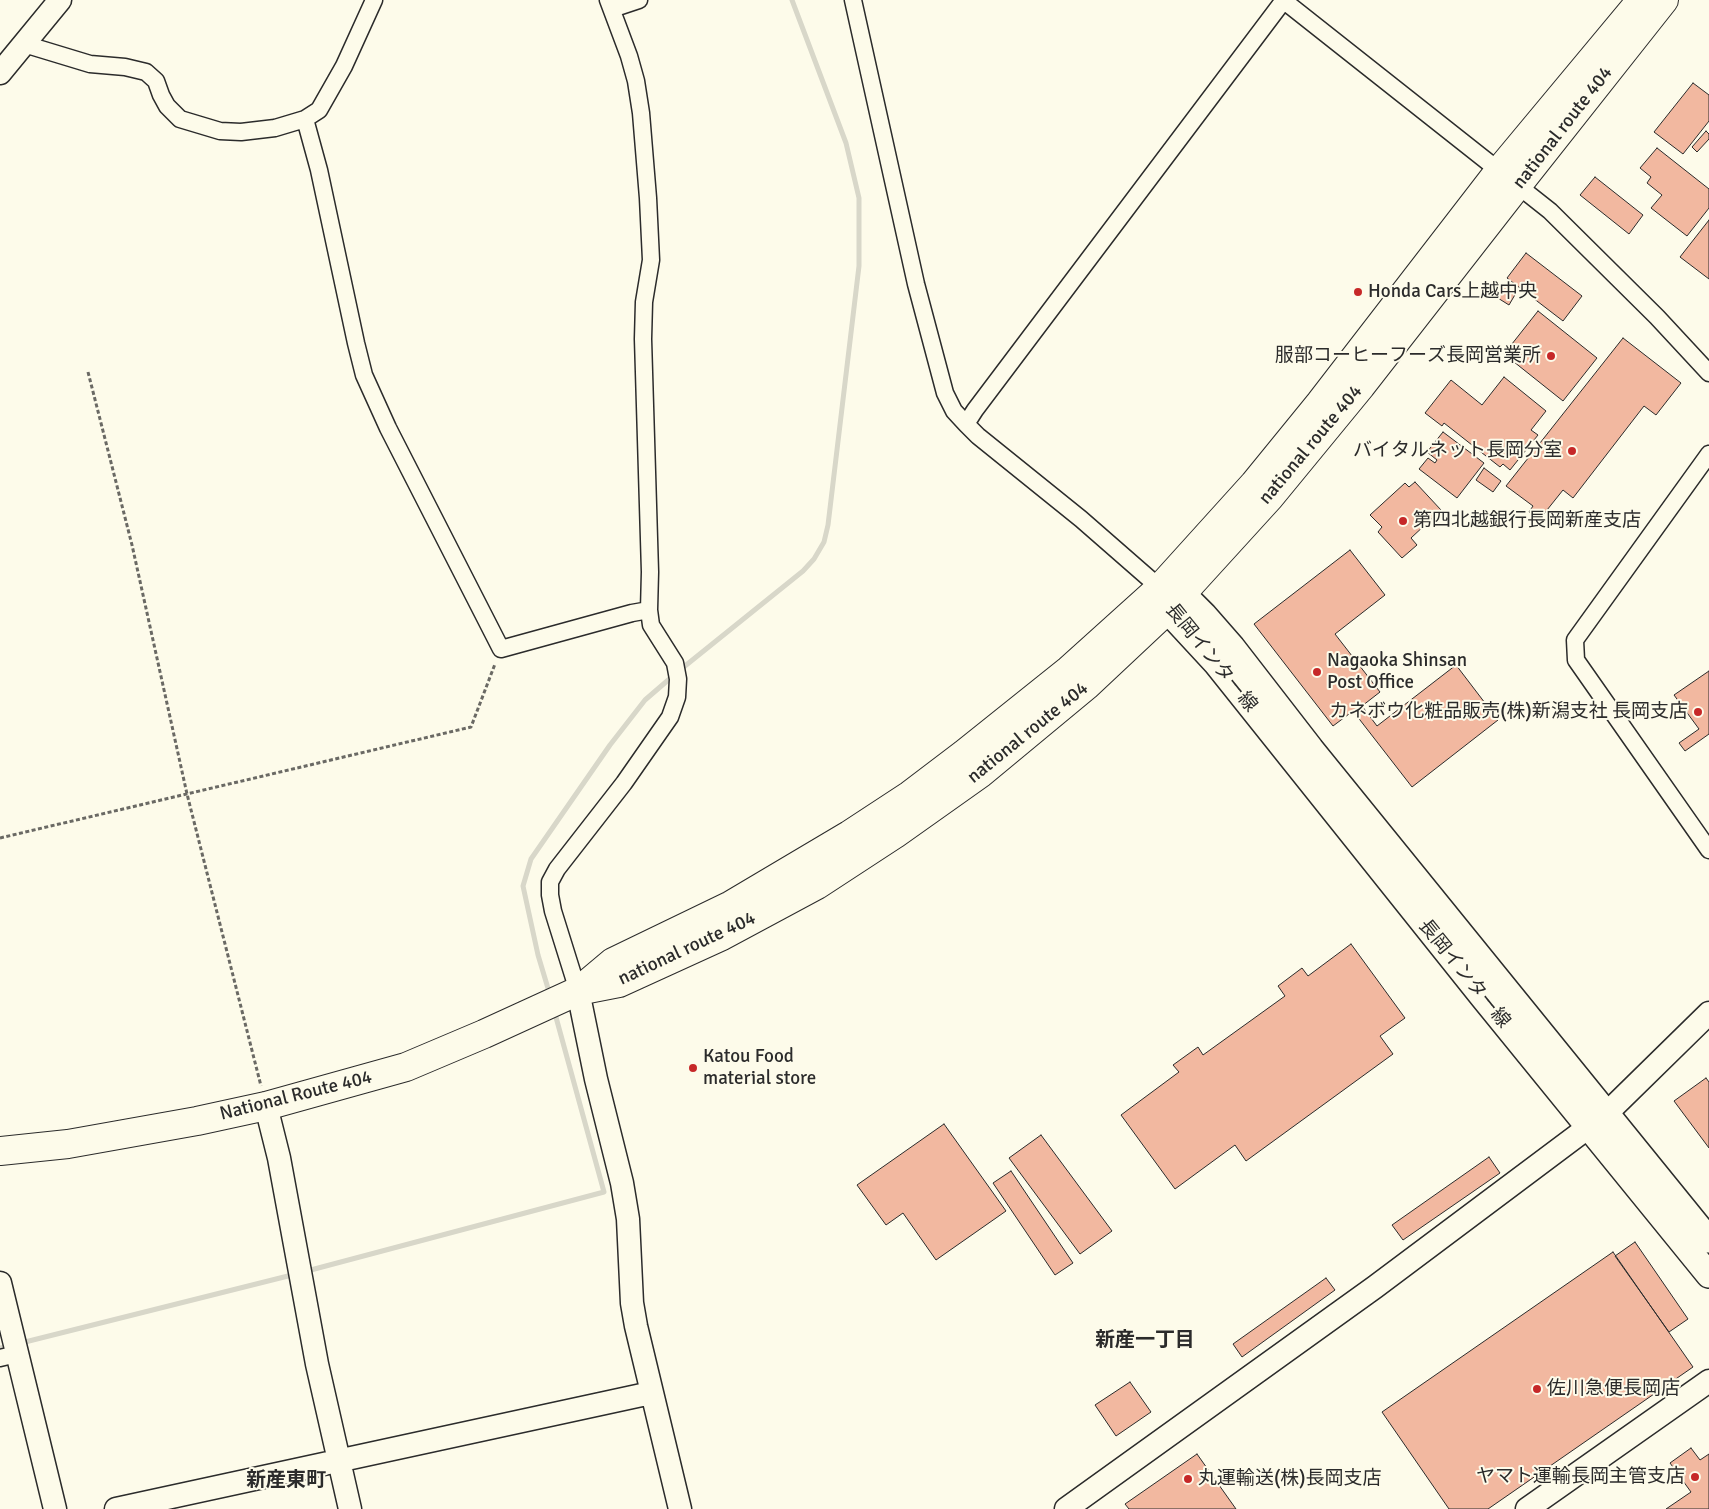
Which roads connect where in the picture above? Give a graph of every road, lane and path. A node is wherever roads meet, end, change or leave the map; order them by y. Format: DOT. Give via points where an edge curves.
graph roads {
  1 [pos="60,0"];
  2 [pos="374,0"];
  3 [pos="639,0"];
  4 [pos="853,0"];
  5 [pos="1284,0"];
  6 [pos="1641,0"];
  7 [pos="1664,0"];
  8 [pos="610,5"];
  9 [pos="24,44"];
  10 [pos="0,73"];
  11 [pos="305,118"];
  12 [pos="1508,178"];
  13 [pos="88,372"];
  14 [pos="1709,373"];
  15 [pos="966,424"];
  16 [pos="1709,454"];
  17 [pos="1170,597"];
  18 [pos="649,610"];
  19 [pos="501,650"];
  20 [pos="188,794"];
  21 [pos="0,838"];
  22 [pos="1709,850"];
  23 [pos="578,991"];
  24 [pos="1709,1013"];
  25 [pos="266,1106"];
  26 [pos="1597,1121"];
  27 [pos="0,1152"];
  28 [pos="1709,1240"];
  29 [pos="1709,1276"];
  30 [pos="0,1283"];
  31 [pos="9,1356"];
  32 [pos="1709,1381"];
  33 [pos="651,1393"];
  34 [pos="340,1461"];
  35 [pos="55,1509"];
  36 [pos="116,1509"];
  37 [pos="350,1509"];
  38 [pos="680,1509"];
  39 [pos="1066,1509"];
  40 [pos="1527,1509"];
  1 -- 9 [label="street"];
  2 -- 11 [label="street" via="331,92 319,110"];
  3 -- 8 [label="street"];
  4 -- 15 [label="street" via="916,284 946,393 954,411"];
  5 -- 12 [label="street"];
  5 -- 15 [label="street"];
  6 -- 12 [label="highway, national route 404"];
  7 -- 12 [label="highway, national route 404"];
  8 -- 18 [label="street" via="636,81 651,232 643,339"];
  9 -- 10 [label="street"];
  9 -- 11 [label="street" via="90,64 146,72 156,81 167,106 180,119 220,131 275,128"];
  11 -- 19 [label="street" via="364,375"];
  12 -- 14 [label="street" via="1550,212"];
  12 -- 17 [label="highway, national route 404" via="1361,386 1275,491"];
  13 -- 20 [label="path" via="134,555"];
  15 -- 17 [label="street"];
  16 -- 22 [label="street" via="1575,640 1576,660"];
  17 -- 23 [label="highway, national route 404" via="1086,686 981,773 895,834 824,880 722,936 620,983"];
  17 -- 26 [label="main road, 長岡インター線" via="1204,615 1232,647"];
  18 -- 19 [label="street"];
  18 -- 23 [label="street" via="651,626 675,663 678,697 670,717 550,882 553,911"];
  19 -- 20 [label="path" via="471,727"];
  20 -- 21 [label="path"];
  20 -- 25 [label="path"];
  23 -- 25 [label="highway, National Route 404" via="406,1067"];
  23 -- 33 [label="street" via="622,1183 628,1219 632,1303"];
  24 -- 26 [label="street"];
  25 -- 27 [label="highway, National Route 404" via="68,1144"];
  25 -- 34 [label="street" via="279,1158 317,1364"];
  26 -- 28 [label="main road, 長岡インター線"];
  26 -- 29 [label="main road, 長岡インター線"];
  26 -- 39 [label="street" via="1376,1287"];
  30 -- 31 [label="street"];
  31 -- 35 [label="street"];
  32 -- 40 [label="street"];
  33 -- 34 [label="street"];
  33 -- 38 [label="street"];
  34 -- 36 [label="street"];
  34 -- 37 [label="street"];
}
